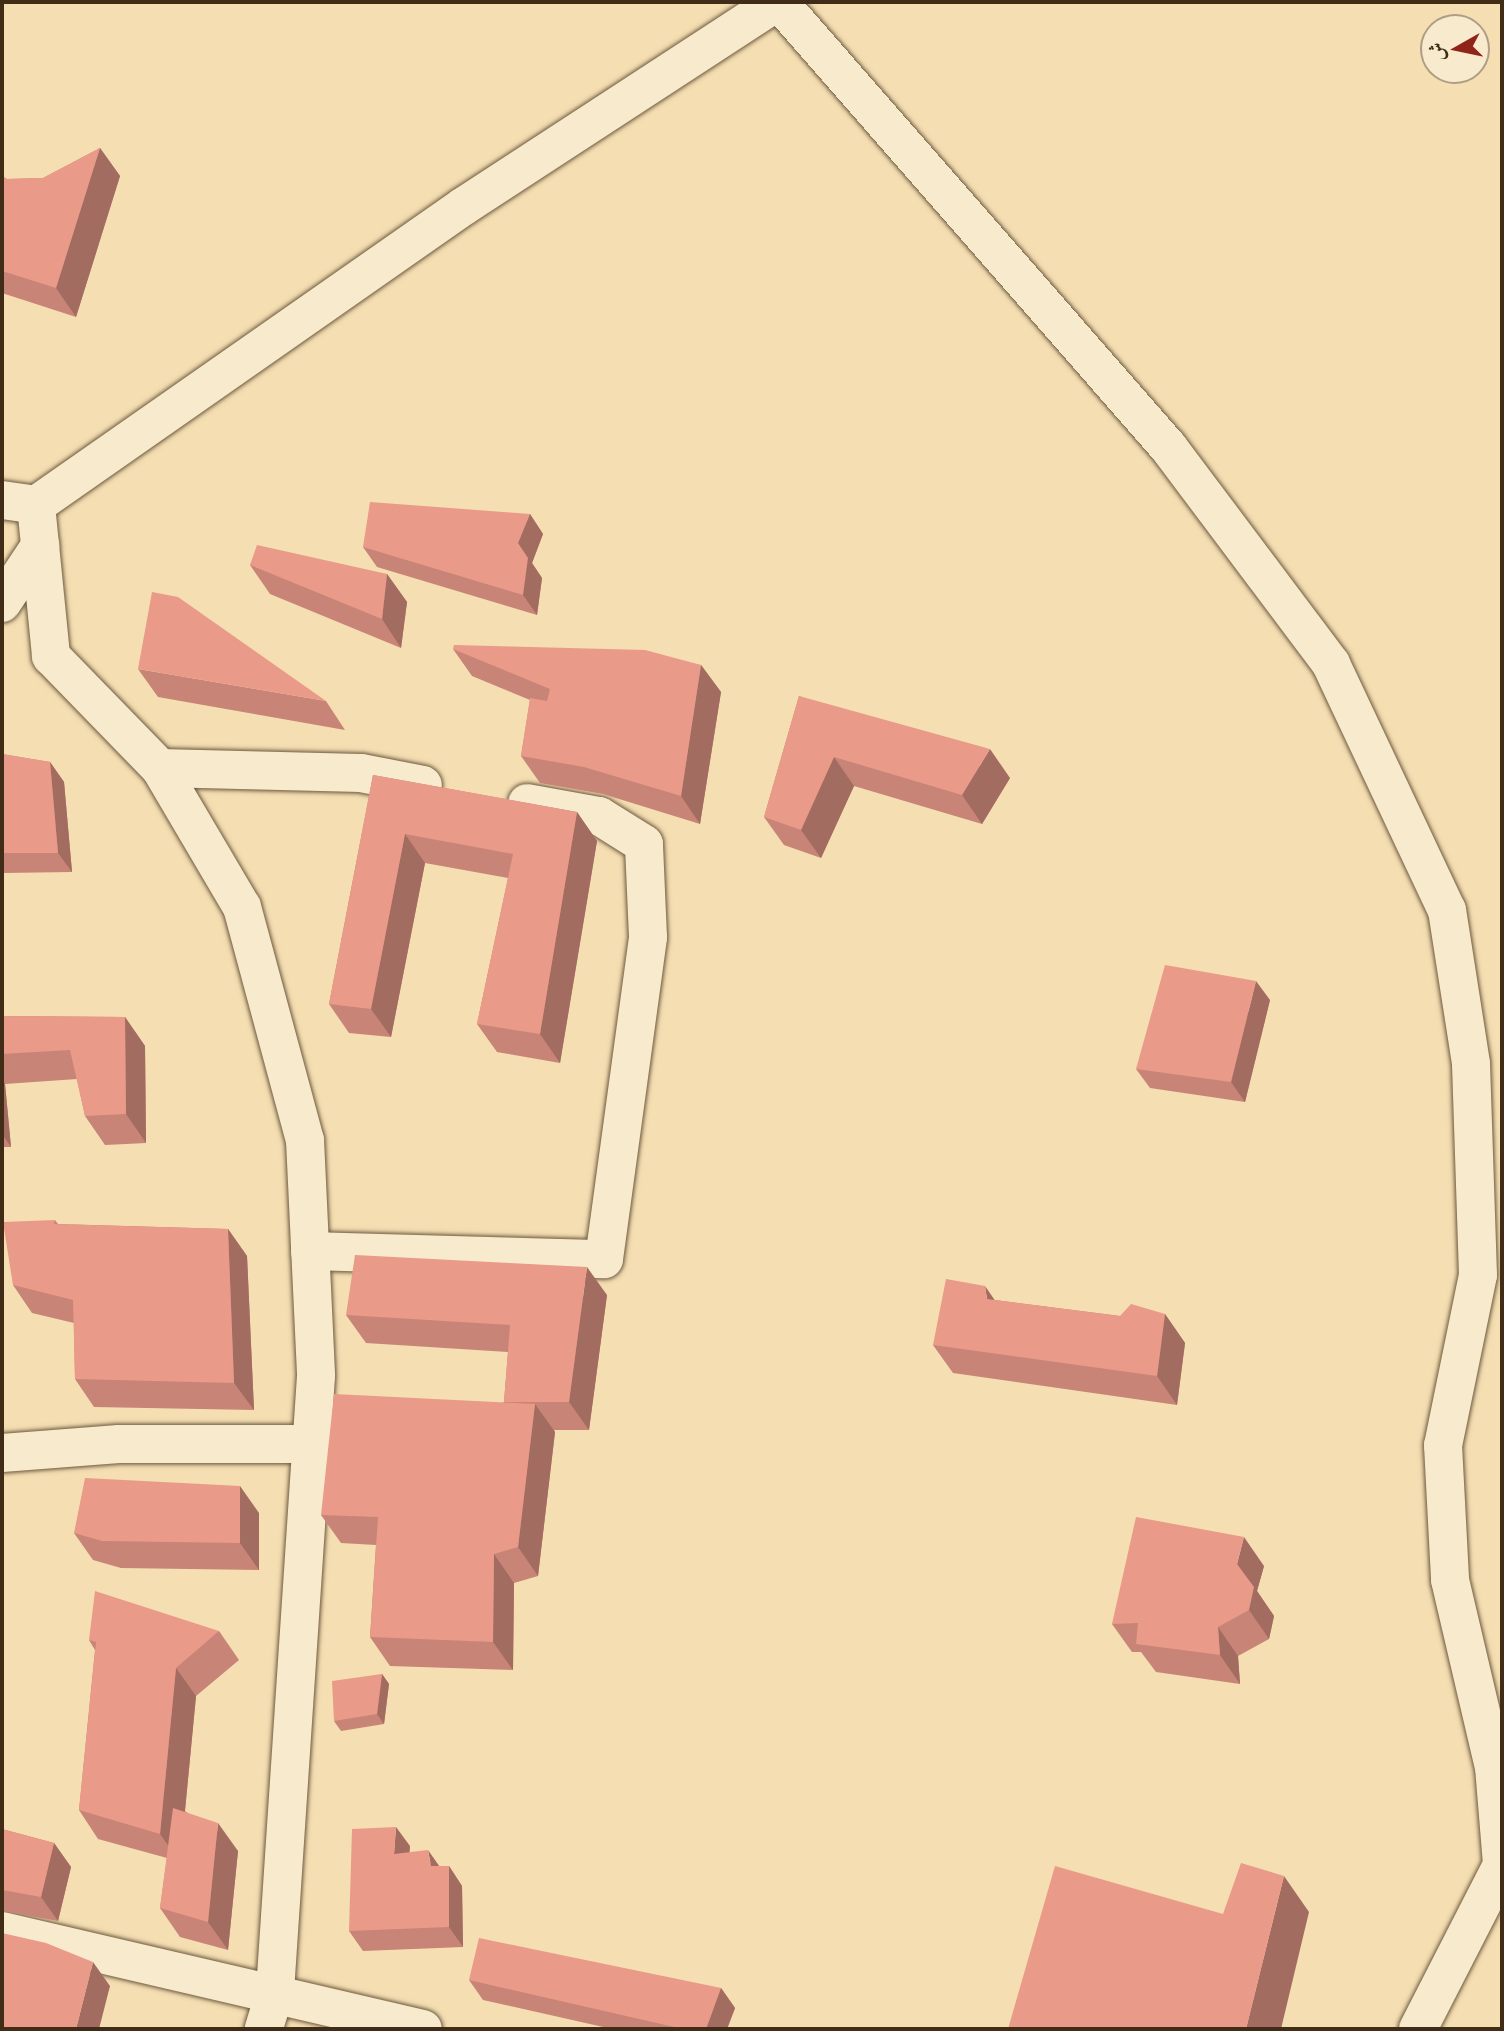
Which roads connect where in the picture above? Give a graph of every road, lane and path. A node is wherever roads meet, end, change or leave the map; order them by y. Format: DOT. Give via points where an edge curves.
graph roads {
  1 [pos="778,2"];
  2 [pos="19,502"];
  3 [pos="40,546"];
  4 [pos="2,603"];
  5 [pos="160,768"];
  6 [pos="453,790"];
  7 [pos="493,797"];
  8 [pos="310,1251"];
  9 [pos="312,1444"];
  10 [pos="2,1453"];
  11 [pos="1502,1864"];
  12 [pos="2,1931"];
  13 [pos="275,1992"];
  14 [pos="264,2029"];
  15 [pos="423,2029"];
  16 [pos="1418,2029"];
  1 -- 2 [label="street"];
  1 -- 11 [label="street" via="1169,448 1331,664 1447,909 1471,1063 1478,1275 1443,1445 1450,1580 1494,1767"];
  2 -- 3 [label="street"];
  3 -- 4 [label="street"];
  3 -- 5 [label="street" via="51,656"];
  5 -- 6 [label="street" via="361,773"];
  5 -- 8 [label="street" via="242,907 305,1140"];
  7 -- 8 [label="street" via="599,816 644,844 648,937 604,1259"];
  8 -- 9 [label="street" via="316,1376"];
  9 -- 10 [label="street" via="119,1444"];
  9 -- 13 [label="street"];
  11 -- 16 [label="street"];
  12 -- 13 [label="street"];
  13 -- 14 [label="street"];
  13 -- 15 [label="street"];
}
